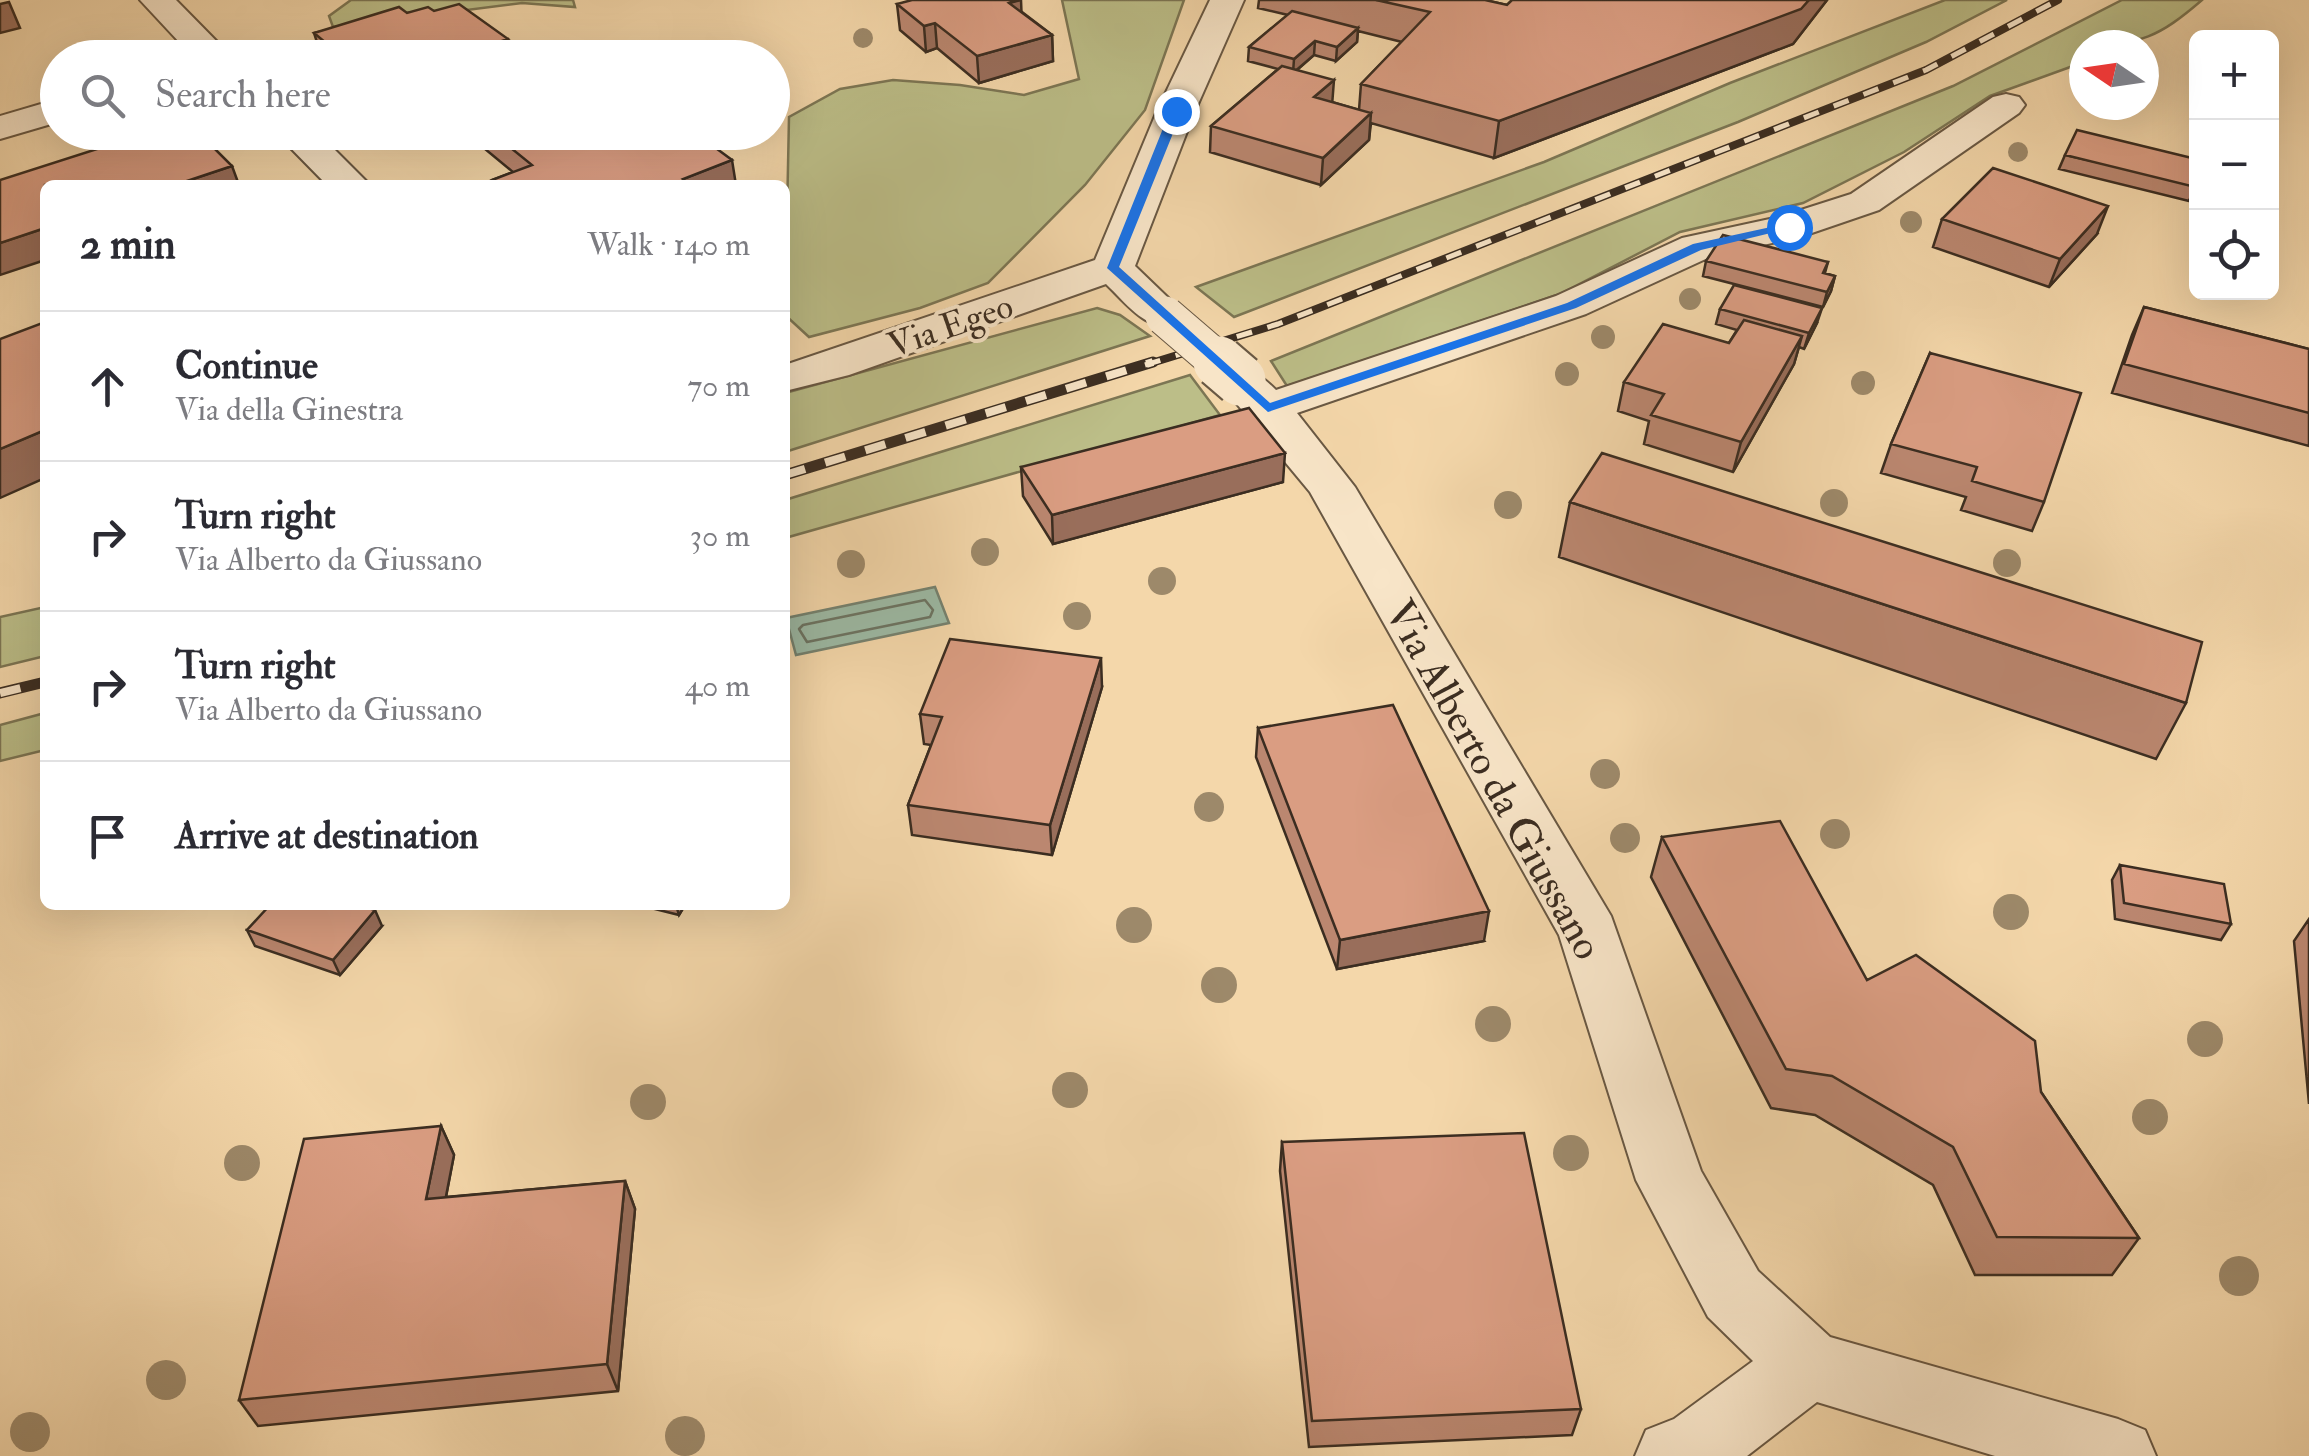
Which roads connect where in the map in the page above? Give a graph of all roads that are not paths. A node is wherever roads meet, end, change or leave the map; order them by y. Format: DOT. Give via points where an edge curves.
graph roads {
  1 [pos="157,0"];
  2 [pos="1228,0"];
  3 [pos="196,40"];
  4 [pos="2006,105"];
  5 [pos="40,116"];
  6 [pos="0,128"];
  7 [pos="313,150"];
  8 [pos="345,180"];
  9 [pos="1113,268"];
  10 [pos="790,377"];
  11 [pos="1254,394"];
  12 [pos="1808,1365"];
  13 [pos="1673,1456"];
  14 [pos="2118,1456"];
  1 -- 3 [label="street"];
  2 -- 9 [label="street"];
  4 -- 11 [label="street" via="1865,202 1697,247 1571,306"];
  5 -- 6 [label="street"];
  7 -- 8 [label="street"];
  9 -- 10 [label="street, Via Egeo"];
  9 -- 11 [label="street, Via Alberto da Giussano, bridge"];
  11 -- 12 [label="street, Via Alberto da Giussano" via="1331,487 1589,933 1670,1180 1733,1294"];
  12 -- 13 [label="street" via="1695,1450"];
  12 -- 14 [label="street, Via Alberto da Giussano"];
}
